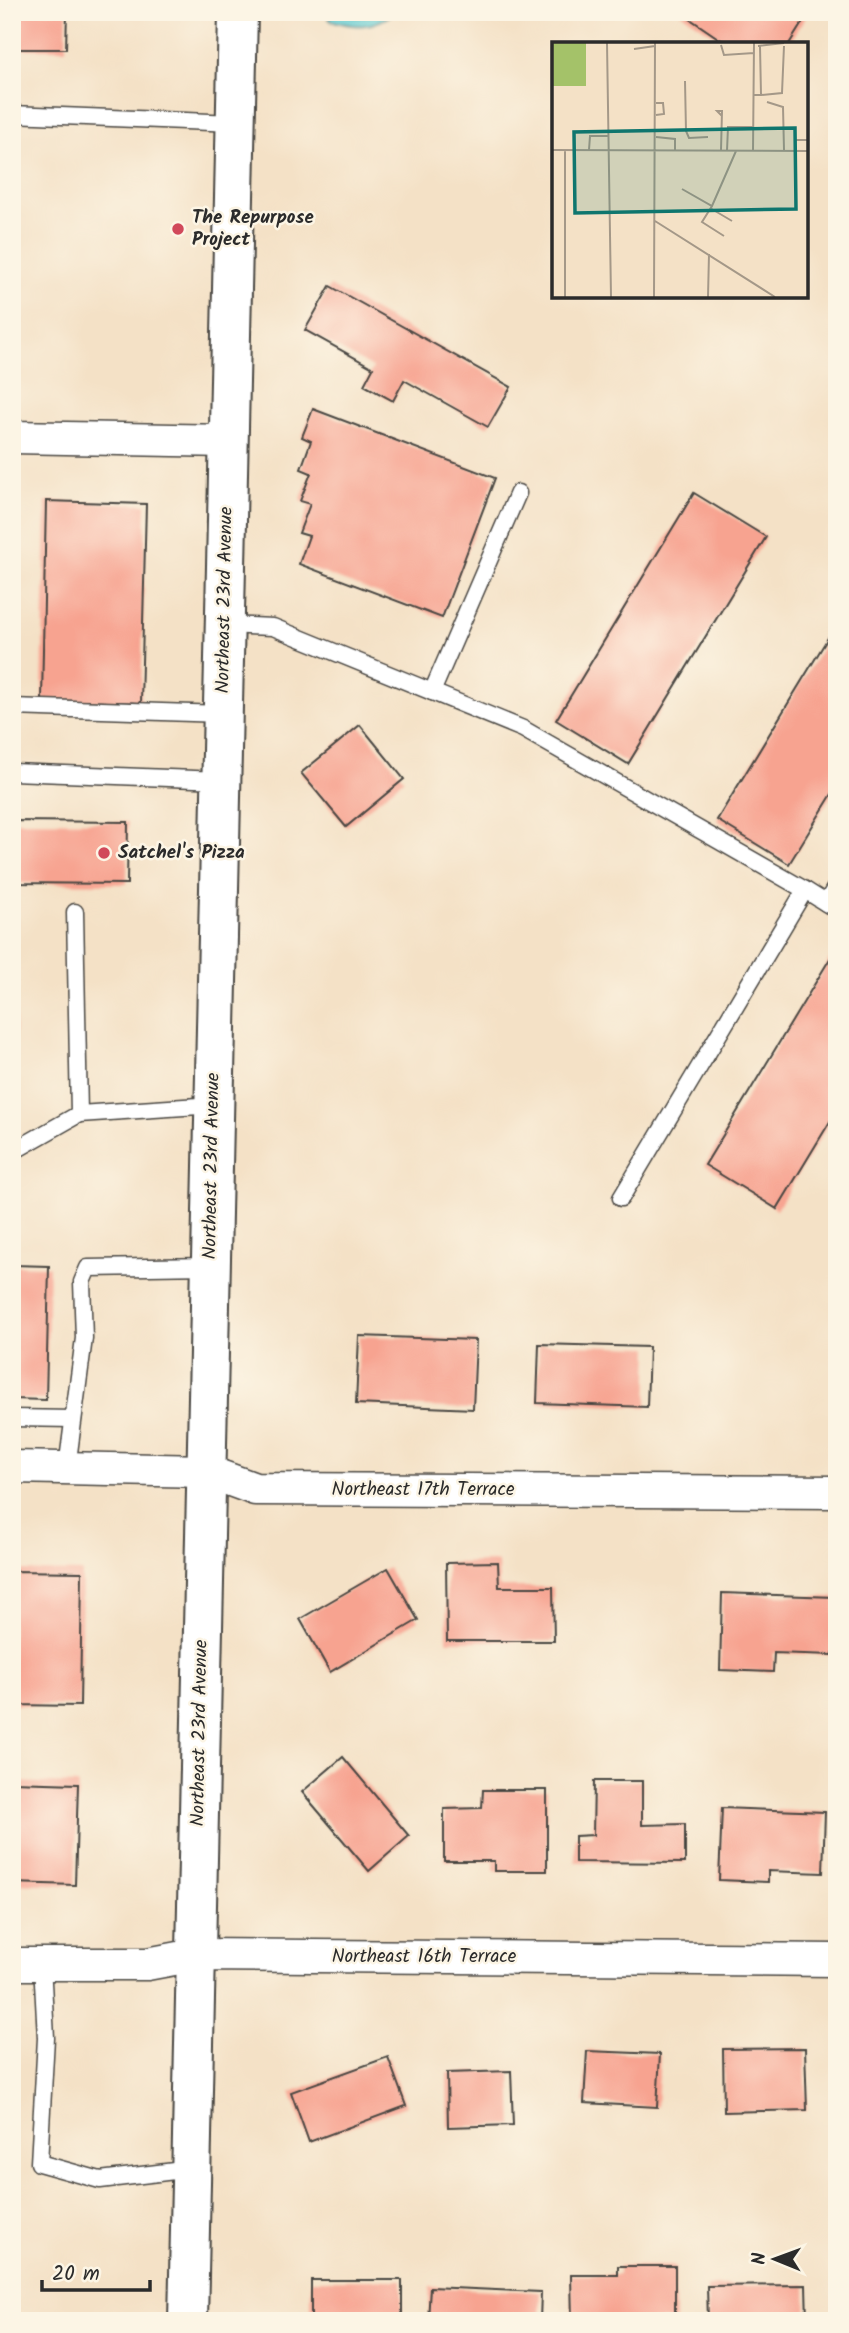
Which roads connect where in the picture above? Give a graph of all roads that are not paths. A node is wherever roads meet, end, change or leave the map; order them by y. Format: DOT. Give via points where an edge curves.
graph roads {
  1 [pos="238,12"];
  2 [pos="12,114"];
  3 [pos="235,123"];
  4 [pos="12,437"];
  5 [pos="228,441"];
  6 [pos="518,493"];
  7 [pos="225,625"];
  8 [pos="432,692"];
  9 [pos="12,707"];
  10 [pos="222,713"];
  11 [pos="12,772"];
  12 [pos="220,780"];
  13 [pos="837,885"];
  14 [pos="805,890"];
  15 [pos="831,906"];
  16 [pos="75,912"];
  17 [pos="214,1105"];
  18 [pos="79,1114"];
  19 [pos="12,1152"];
  20 [pos="621,1198"];
  21 [pos="210,1266"];
  22 [pos="12,1418"];
  23 [pos="73,1419"];
  24 [pos="12,1467"];
  25 [pos="67,1468"];
  26 [pos="205,1471"];
  27 [pos="837,1492"];
  28 [pos="195,1955"];
  29 [pos="837,1960"];
  30 [pos="27,1964"];
  31 [pos="191,2169"];
  32 [pos="188,2321"];
  1 -- 3 [label="main road, Northeast 23rd Avenue"];
  2 -- 3 [label="lane"];
  3 -- 5 [label="main road, Northeast 23rd Avenue"];
  4 -- 5 [label="street"];
  5 -- 7 [label="main road, Northeast 23rd Avenue"];
  6 -- 8 [label="lane"];
  7 -- 8 [label="lane" via="273,627"];
  7 -- 10 [label="main road, Northeast 23rd Avenue"];
  8 -- 14 [label="lane" via="523,729"];
  9 -- 10 [label="lane"];
  10 -- 12 [label="main road, Northeast 23rd Avenue"];
  11 -- 12 [label="lane"];
  12 -- 17 [label="main road, Northeast 23rd Avenue"];
  13 -- 15 [label="lane"];
  14 -- 15 [label="lane"];
  14 -- 20 [label="lane"];
  16 -- 18 [label="lane"];
  17 -- 18 [label="lane"];
  17 -- 21 [label="main road, Northeast 23rd Avenue"];
  18 -- 19 [label="lane"];
  21 -- 23 [label="lane" via="88,1268 82,1282 84,1338"];
  21 -- 26 [label="main road, Northeast 23rd Avenue"];
  22 -- 23 [label="lane"];
  23 -- 25 [label="lane"];
  24 -- 25 [label="street, Northeast 17th Terrace"];
  25 -- 26 [label="street, Northeast 17th Terrace"];
  26 -- 27 [label="street, Northeast 17th Terrace" via="255,1489"];
  26 -- 28 [label="main road, Northeast 23rd Avenue"];
  28 -- 29 [label="street, Northeast 16th Terrace"];
  28 -- 30 [label="street, Northeast 16th Terrace" via="147,1964"];
  28 -- 31 [label="main road, Northeast 23rd Avenue"];
  30 -- 31 [label="lane" via="46,2038 39,2163 100,2180"];
  31 -- 32 [label="main road, Northeast 23rd Avenue"];
}
